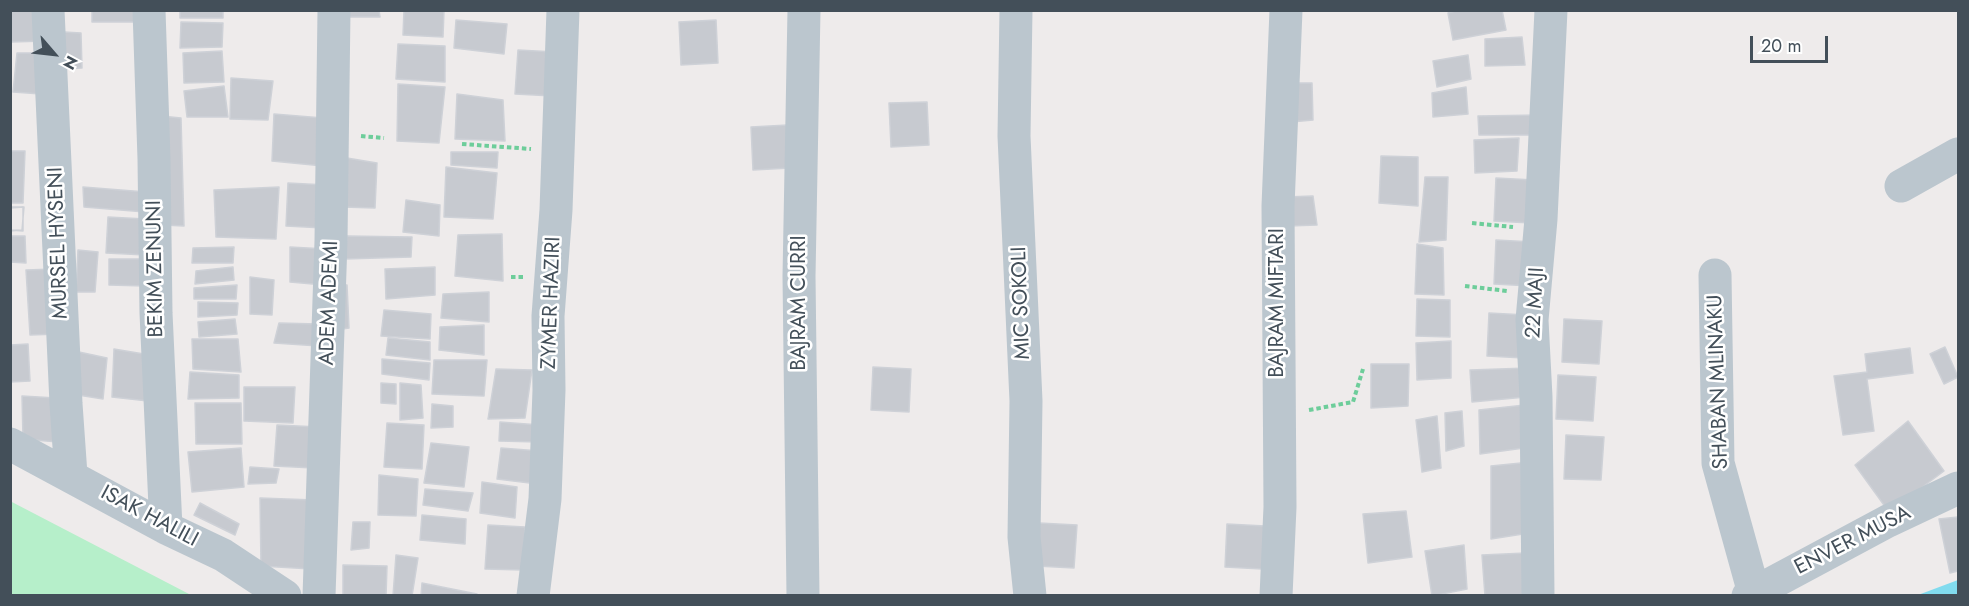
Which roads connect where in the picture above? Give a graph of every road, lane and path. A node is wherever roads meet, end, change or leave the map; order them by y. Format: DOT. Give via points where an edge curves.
graph roads {
  1 [pos="48,10"];
  2 [pos="149,10"];
  3 [pos="334,10"];
  4 [pos="562,10"];
  5 [pos="804,10"];
  6 [pos="1016,10"];
  7 [pos="1286,10"];
  8 [pos="1551,10"];
  9 [pos="462,144"];
  10 [pos="559,150"];
  11 [pos="1959,154"];
  12 [pos="1901,186"];
  13 [pos="1472,223"];
  14 [pos="1540,230"];
  15 [pos="1715,275"];
  16 [pos="1465,286"];
  17 [pos="1534,295"];
  18 [pos="1363,369"];
  19 [pos="1279,415"];
  20 [pos="10,444"];
  21 [pos="72,475"];
  22 [pos="1959,488"];
  23 [pos="166,528"];
  24 [pos="1751,594"];
  25 [pos="285,596"];
  26 [pos="319,596"];
  27 [pos="534,596"];
  28 [pos="803,596"];
  29 [pos="1030,596"];
  30 [pos="1276,596"];
  31 [pos="1538,596"];
  1 -- 21 [label="street, MURSEL HYSENI"];
  2 -- 23 [label="street, BEKIM ZENUNI"];
  3 -- 26 [label="street, ADEM ADEMI" via="332,230"];
  4 -- 10 [label="street, ZYMER HAZIRI"];
  5 -- 28 [label="street, BAJRAM CURRI" via="799,276"];
  6 -- 29 [label="street, MIC SOKOLI" via="1014,136 1026,400 1023,537"];
  7 -- 19 [label="street, BAJRAM MIFTARI" via="1278,206"];
  8 -- 14 [label="street, 22 MAJI"];
  9 -- 10 [label="path"];
  10 -- 27 [label="street, ZYMER HAZIRI" via="548,316 545,499"];
  11 -- 12 [label="street"];
  13 -- 14 [label="path"];
  14 -- 17 [label="street, 22 MAJI"];
  15 -- 24 [label="street, SHABAN MLINAKU" via="1718,463"];
  16 -- 17 [label="path"];
  17 -- 31 [label="street, 22 MAJI"];
  18 -- 19 [label="path" via="1353,402"];
  19 -- 30 [label="street, BAJRAM MIFTARI"];
  20 -- 21 [label="street, ISAK HALILI"];
  21 -- 23 [label="street, ISAK HALILI"];
  22 -- 24 [label="street, ENVER MUSA"];
  23 -- 25 [label="street, ISAK HALILI" via="223,555"];
}
